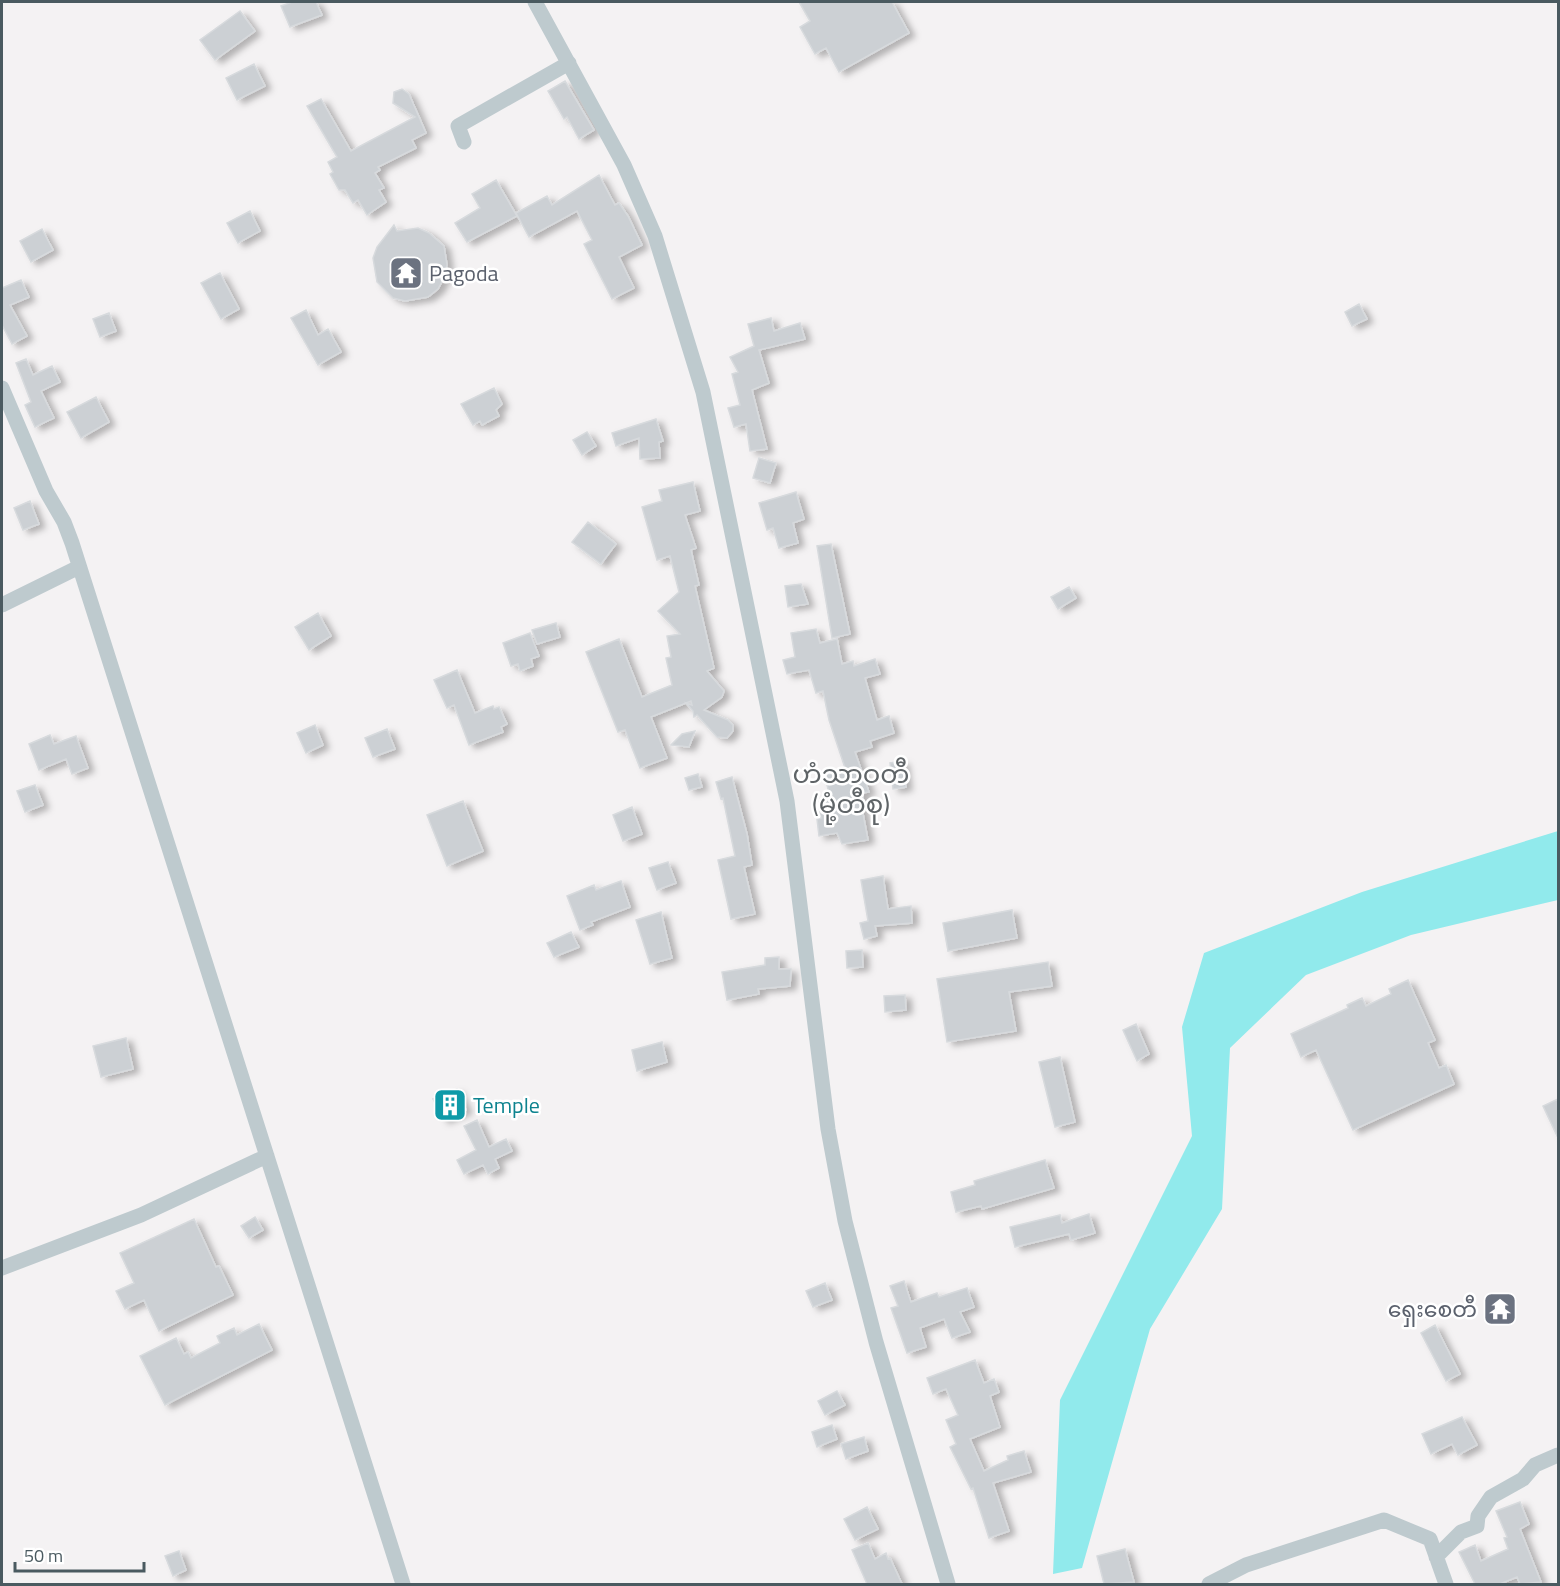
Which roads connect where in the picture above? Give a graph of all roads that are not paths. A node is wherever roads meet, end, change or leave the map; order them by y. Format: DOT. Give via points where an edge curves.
graph roads {
  1 [pos="535,2"];
  2 [pos="569,63"];
  3 [pos="464,142"];
  4 [pos="2,388"];
  5 [pos="79,567"];
  6 [pos="2,605"];
  7 [pos="267,1156"];
  8 [pos="2,1268"];
  9 [pos="1558,1455"];
  10 [pos="1436,1557"];
  11 [pos="402,1584"];
  12 [pos="948,1584"];
  13 [pos="1209,1584"];
  14 [pos="1446,1584"];
  1 -- 2 [label="street"];
  2 -- 3 [label="street" via="458,126"];
  2 -- 12 [label="street" via="624,165 655,236 703,392 787,801 828,1129 845,1221 876,1342"];
  4 -- 5 [label="street" via="46,491 64,522"];
  5 -- 6 [label="street"];
  5 -- 7 [label="street"];
  7 -- 8 [label="street" via="141,1215"];
  7 -- 11 [label="street"];
  9 -- 10 [label="street" via="1535,1465 1522,1479 1491,1497 1478,1516 1477,1526 1461,1532"];
  10 -- 13 [label="street" via="1430,1539 1384,1520 1246,1564"];
  10 -- 14 [label="street"];
}
